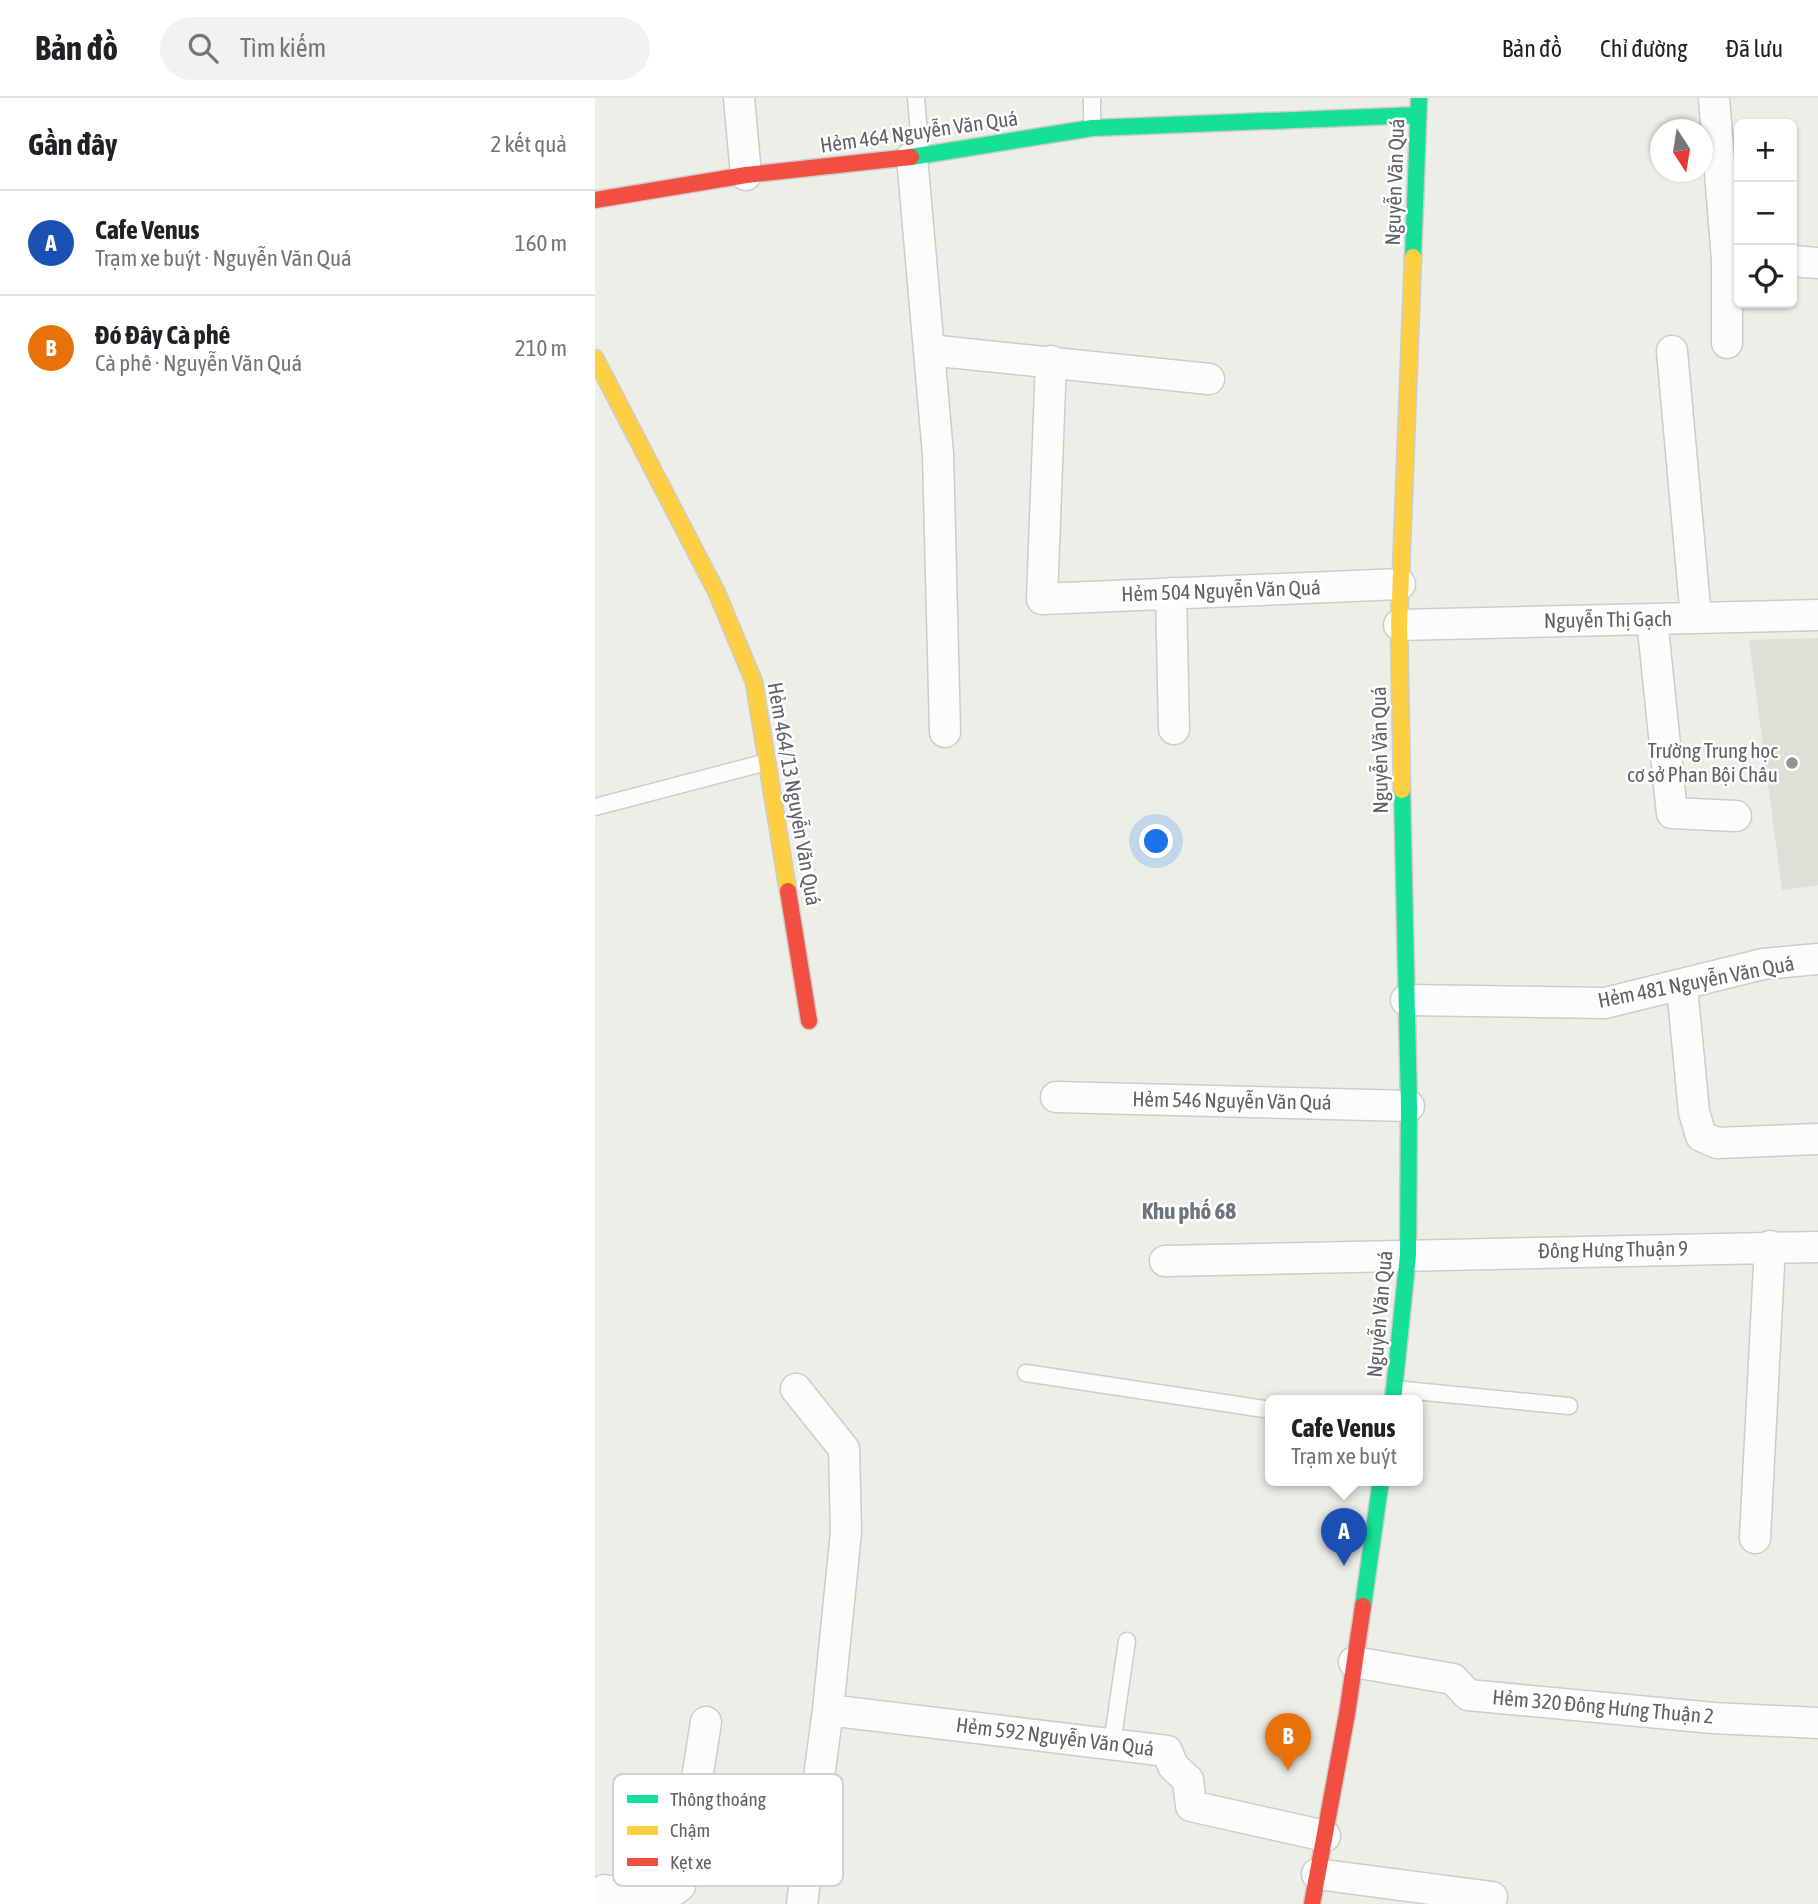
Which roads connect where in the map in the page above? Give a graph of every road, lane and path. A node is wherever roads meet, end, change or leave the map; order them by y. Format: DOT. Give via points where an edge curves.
graph roads {
  1 [pos="739,98"];
  2 [pos="916,98"];
  3 [pos="1092,98"];
  4 [pos="1419,98"];
  5 [pos="1714,98"];
  6 [pos="1418,115"];
  7 [pos="1092,128"];
  8 [pos="917,156"];
  9 [pos="746,174"];
  10 [pos="595,200"];
  11 [pos="1797,261"];
  12 [pos="1818,262"];
  13 [pos="1727,343"];
  14 [pos="929,350"];
  15 [pos="1672,351"];
  16 [pos="595,358"];
  17 [pos="1051,361"];
  18 [pos="1209,379"];
  19 [pos="1401,584"];
  20 [pos="1171,593"];
  21 [pos="1818,615"];
  22 [pos="1696,618"];
  23 [pos="1652,619"];
  24 [pos="1399,625"];
  25 [pos="1174,729"];
  26 [pos="945,732"];
  27 [pos="769,761"];
  28 [pos="595,807"];
  29 [pos="1736,816"];
  30 [pos="1818,959"];
  31 [pos="1682,987"];
  32 [pos="1406,1000"];
  33 [pos="809,1021"];
  34 [pos="1056,1097"];
  35 [pos="1409,1106"];
  36 [pos="1818,1139"];
  37 [pos="1770,1246"];
  38 [pos="1818,1247"];
  39 [pos="1408,1255"];
  40 [pos="1165,1261"];
  41 [pos="1026,1373"];
  42 [pos="796,1389"];
  43 [pos="1393,1394"];
  44 [pos="1423,1396"];
  45 [pos="1569,1406"];
  46 [pos="1265,1409"];
  47 [pos="1380,1486"];
  48 [pos="1755,1538"];
  49 [pos="1128,1641"];
  50 [pos="1355,1662"];
  51 [pos="828,1710"];
  52 [pos="706,1722"];
  53 [pos="1818,1723"];
  54 [pos="1112,1744"];
  55 [pos="698,1774"];
  56 [pos="819,1774"];
  57 [pos="1325,1836"];
  58 [pos="1317,1874"];
  59 [pos="680,1886"];
  60 [pos="804,1886"];
  61 [pos="595,1897"];
  62 [pos="1492,1897"];
  63 [pos="802,1904"];
  64 [pos="1312,1904"];
  1 -- 9 [label="street"];
  2 -- 8 [label="lane"];
  3 -- 7 [label="lane"];
  4 -- 6 [label="main road, Nguyễn Văn Quá"];
  5 -- 13 [label="street" via="1727,260"];
  6 -- 7 [label="main road, Hẻm 464 Nguyễn Văn Quá"];
  6 -- 19 [label="main road, Nguyễn Văn Quá"];
  7 -- 8 [label="main road, Hẻm 464 Nguyễn Văn Quá"];
  8 -- 9 [label="main road, Hẻm 464 Nguyễn Văn Quá"];
  8 -- 14 [label="street"];
  9 -- 10 [label="main road, Hẻm 464 Nguyễn Văn Quá"];
  11 -- 12 [label="street"];
  14 -- 17 [label="street"];
  14 -- 26 [label="street" via="938,454"];
  15 -- 22 [label="street"];
  16 -- 27 [label="main road, Hẻm 464/13 Nguyễn Văn Quá" via="717,593 754,682"];
  17 -- 18 [label="street"];
  17 -- 20 [label="street, Hẻm 504 Nguyễn Văn Quá" via="1042,599"];
  19 -- 20 [label="street, Hẻm 504 Nguyễn Văn Quá"];
  19 -- 24 [label="main road, Nguyễn Văn Quá"];
  20 -- 25 [label="street"];
  21 -- 22 [label="street, Nguyễn Thị Gạch"];
  22 -- 23 [label="street, Nguyễn Thị Gạch"];
  23 -- 24 [label="street, Nguyễn Thị Gạch"];
  23 -- 29 [label="street" via="1672,813"];
  24 -- 32 [label="main road, Nguyễn Văn Quá"];
  27 -- 28 [label="lane"];
  27 -- 33 [label="main road, Hẻm 464/13 Nguyễn Văn Quá"];
  30 -- 31 [label="street, Hẻm 481 Nguyễn Văn Quá" via="1763,964"];
  31 -- 32 [label="street, Hẻm 481 Nguyễn Văn Quá" via="1605,1003"];
  31 -- 36 [label="street" via="1694,1112 1701,1136 1717,1143"];
  32 -- 35 [label="main road, Nguyễn Văn Quá"];
  34 -- 35 [label="street, Hẻm 546 Nguyễn Văn Quá"];
  35 -- 39 [label="main road, Nguyễn Văn Quá"];
  37 -- 38 [label="street, Đông Hưng Thuận 9"];
  37 -- 39 [label="street, Đông Hưng Thuận 9"];
  37 -- 48 [label="street"];
  39 -- 40 [label="street, Đông Hưng Thuận 9"];
  39 -- 43 [label="main road, Nguyễn Văn Quá"];
  41 -- 46 [label="lane"];
  42 -- 51 [label="street" via="844,1449 846,1532"];
  44 -- 45 [label="lane"];
  47 -- 50 [label="main road"];
  49 -- 54 [label="lane"];
  50 -- 53 [label="street, Hẻm 320 Đông Hưng Thuận 2" via="1453,1679 1468,1695"];
  50 -- 57 [label="main road"];
  51 -- 54 [label="street, Hẻm 592 Nguyễn Văn Quá"];
  51 -- 56 [label="street"];
  52 -- 55 [label="street"];
  54 -- 57 [label="street, Hẻm 592 Nguyễn Văn Quá" via="1167,1751 1173,1766 1188,1780 1191,1806"];
  57 -- 58 [label="main road"];
  58 -- 62 [label="street"];
  58 -- 64 [label="main road"];
  59 -- 61 [label="street" via="669,1896 654,1898 604,1890"];
  60 -- 63 [label="street"];
}
